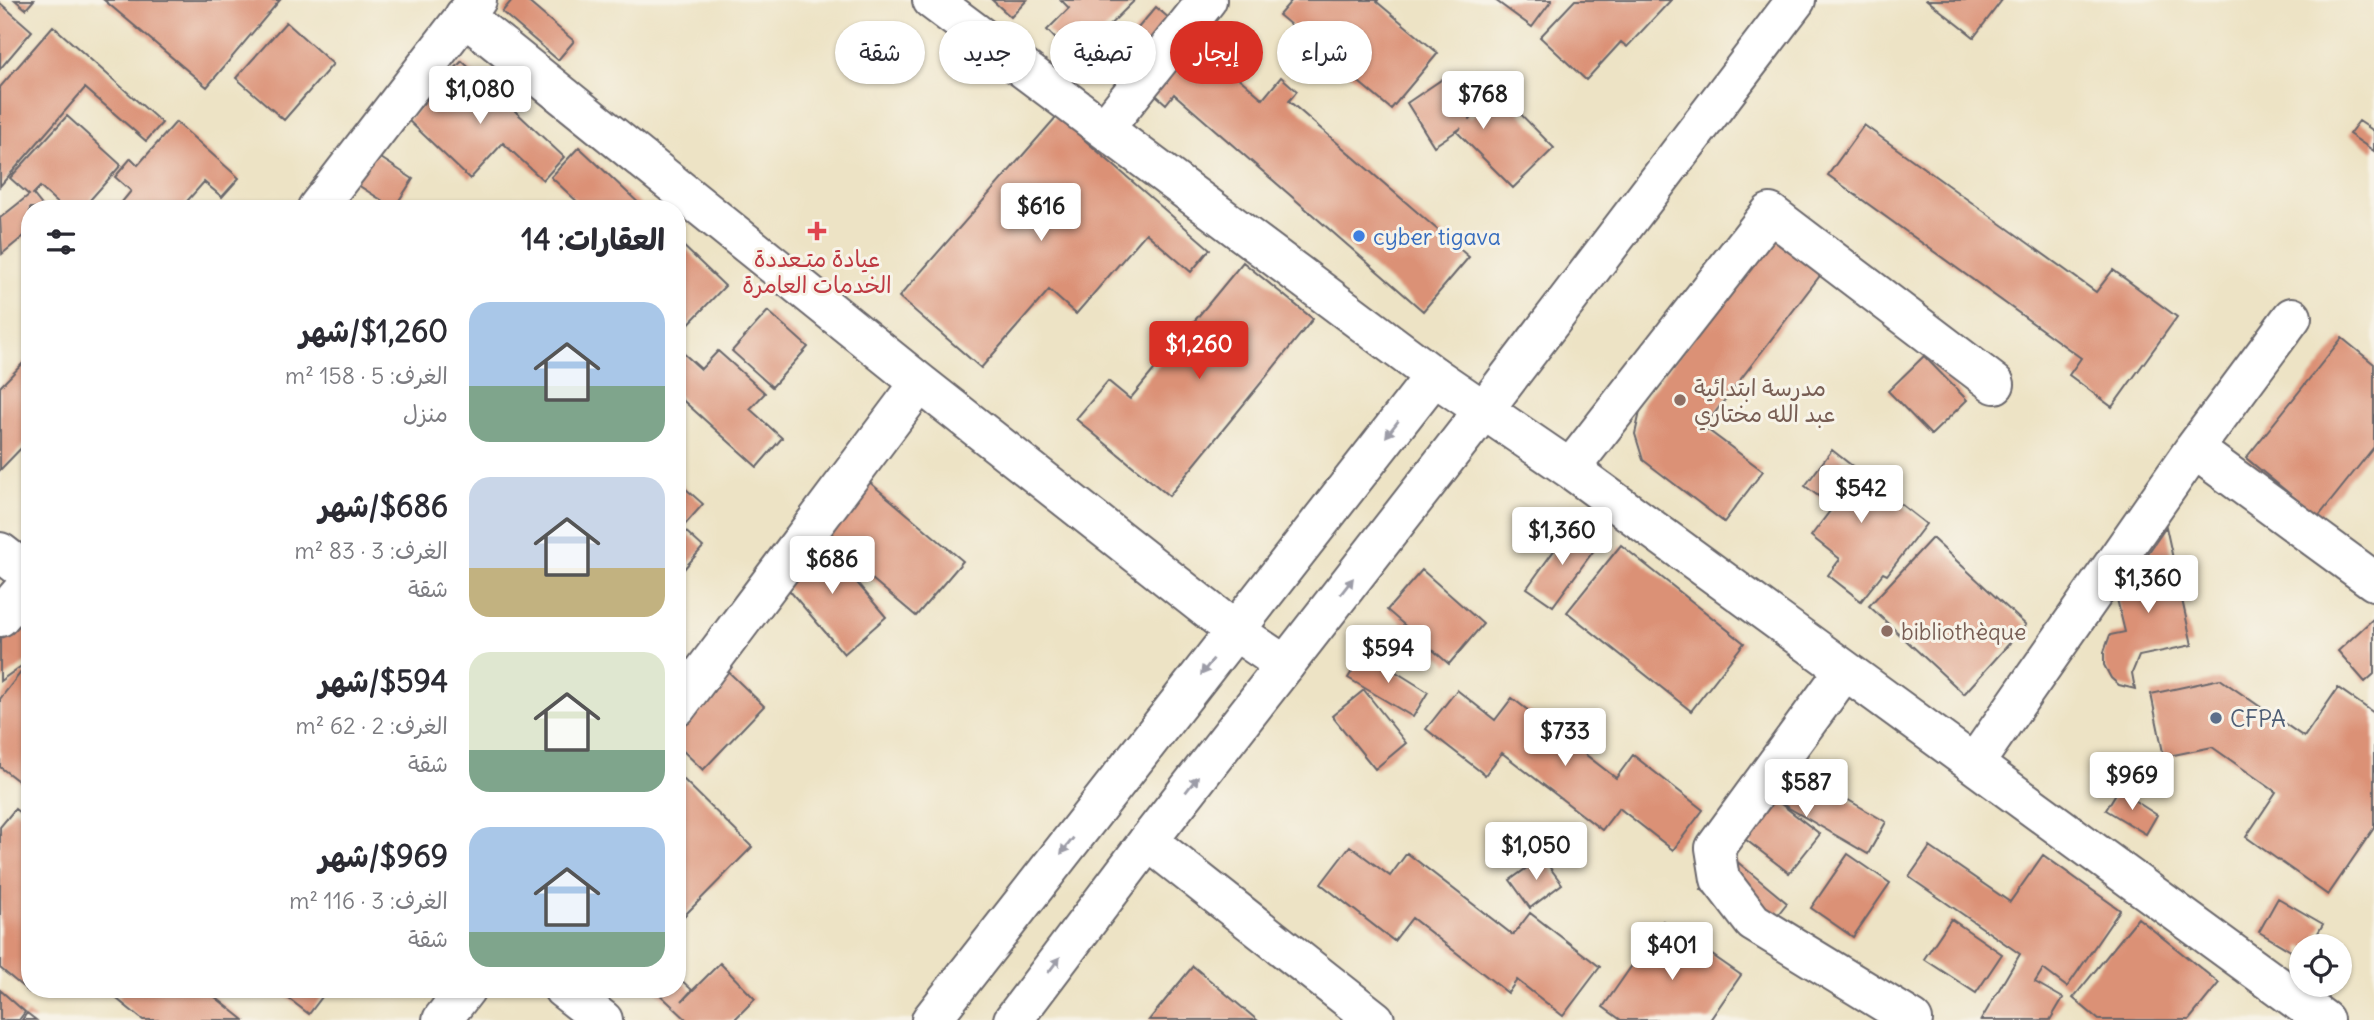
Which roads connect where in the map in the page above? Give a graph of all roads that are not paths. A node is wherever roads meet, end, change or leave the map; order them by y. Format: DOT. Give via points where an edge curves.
graph roads {
  1 [pos="932,0"];
  2 [pos="1207,0"];
  3 [pos="1796,0"];
  4 [pos="471,8"];
  5 [pos="1104,129"];
  6 [pos="323,200"];
  7 [pos="2292,317"];
  8 [pos="1434,376"];
  9 [pos="920,383"];
  10 [pos="1996,384"];
  11 [pos="1483,411"];
  12 [pos="2194,449"];
  13 [pos="1570,469"];
  14 [pos="0,552"];
  15 [pos="21,568"];
  16 [pos="2374,581"];
  17 [pos="21,593"];
  18 [pos="0,618"];
  19 [pos="1235,631"];
  20 [pos="1285,665"];
  21 [pos="1845,670"];
  22 [pos="686,694"];
  23 [pos="1974,764"];
  24 [pos="1148,841"];
  25 [pos="459,998"];
  26 [pos="575,998"];
  27 [pos="442,1020"];
  28 [pos="603,1020"];
  29 [pos="931,1020"];
  30 [pos="1014,1020"];
  31 [pos="1375,1020"];
  32 [pos="1913,1020"];
  33 [pos="2324,1020"];
  1 -- 5 [label="street"];
  2 -- 5 [label="street"];
  3 -- 11 [label="street"];
  4 -- 6 [label="street"];
  4 -- 9 [label="street"];
  5 -- 8 [label="street"];
  7 -- 12 [label="street"];
  8 -- 11 [label="street"];
  8 -- 19 [label="street, one-way"];
  9 -- 19 [label="street"];
  9 -- 22 [label="street"];
  10 -- 13 [label="street" via="1770,214"];
  11 -- 13 [label="street"];
  20 -- 11 [label="street, one-way"];
  12 -- 16 [label="street"];
  12 -- 23 [label="street"];
  13 -- 21 [label="street"];
  14 -- 15 [label="street"];
  17 -- 18 [label="street"];
  19 -- 20 [label="street"];
  19 -- 29 [label="street, one-way"];
  24 -- 20 [label="street, one-way"];
  21 -- 23 [label="street"];
  21 -- 32 [label="street" via="1715,848 1720,879 1753,922"];
  23 -- 33 [label="street"];
  30 -- 24 [label="street, one-way"];
  24 -- 31 [label="street"];
  25 -- 27 [label="street"];
  26 -- 28 [label="street"];
}
